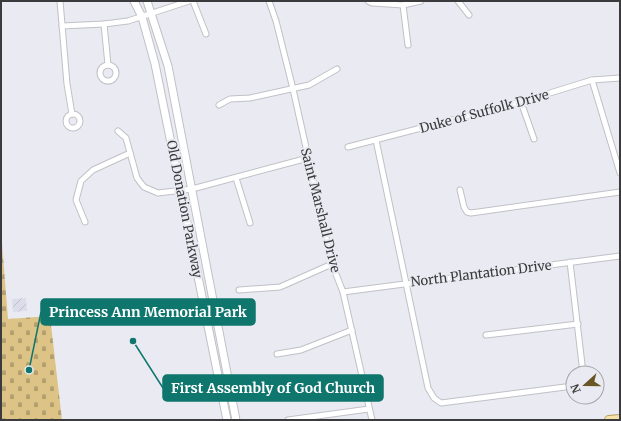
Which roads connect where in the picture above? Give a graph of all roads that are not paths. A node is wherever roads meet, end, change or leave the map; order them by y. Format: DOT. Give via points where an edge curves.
graph roads {
  1 [pos="60,1"];
  2 [pos="134,1"];
  3 [pos="147,1"];
  4 [pos="189,1"];
  5 [pos="193,1"];
  6 [pos="269,1"];
  7 [pos="368,1"];
  8 [pos="421,1"];
  9 [pos="458,1"];
  10 [pos="403,5"];
  11 [pos="152,13"];
  12 [pos="469,15"];
  13 [pos="142,17"];
  14 [pos="104,24"];
  15 [pos="62,26"];
  16 [pos="206,34"];
  17 [pos="408,45"];
  18 [pos="108,65"];
  19 [pos="338,69"];
  20 [pos="620,78"];
  21 [pos="592,80"];
  22 [pos="293,89"];
  23 [pos="521,102"];
  24 [pos="218,105"];
  25 [pos="72,114"];
  26 [pos="118,131"];
  27 [pos="534,139"];
  28 [pos="376,140"];
  29 [pos="348,147"];
  30 [pos="130,153"];
  31 [pos="308,158"];
  32 [pos="620,173"];
  33 [pos="236,178"];
  34 [pos="192,190"];
  35 [pos="460,190"];
  36 [pos="181,191"];
  37 [pos="620,192"];
  38 [pos="85,222"];
  39 [pos="250,223"];
  40 [pos="620,256"];
  41 [pos="570,262"];
  42 [pos="332,264"];
  43 [pos="405,282"];
  44 [pos="239,290"];
  45 [pos="343,292"];
  46 [pos="578,324"];
  47 [pos="352,330"];
  48 [pos="486,335"];
  49 [pos="277,354"];
  50 [pos="582,365"];
  51 [pos="565,387"];
  52 [pos="370,409"];
  53 [pos="620,419"];
  54 [pos="227,420"];
  55 [pos="236,420"];
  56 [pos="288,420"];
  57 [pos="372,420"];
  58 [pos="609,420"];
  1 -- 15 [label="street"];
  2 -- 13 [label="street, Old Donation Parkway"];
  3 -- 11 [label="street, Old Donation Parkway"];
  4 -- 11 [label="street"];
  5 -- 16 [label="street"];
  6 -- 22 [label="street, Saint Marshall Drive"];
  7 -- 10 [label="street"];
  8 -- 10 [label="street"];
  9 -- 12 [label="street"];
  10 -- 17 [label="street"];
  11 -- 13 [label="street"];
  11 -- 34 [label="street, Old Donation Parkway" via="168,66"];
  13 -- 14 [label="street"];
  13 -- 36 [label="street, Old Donation Parkway" via="155,64"];
  14 -- 15 [label="street"];
  14 -- 18 [label="street"];
  15 -- 25 [label="street"];
  19 -- 22 [label="street" via="309,85"];
  20 -- 21 [label="street, Duke of Suffolk Drive"];
  21 -- 23 [label="street, Duke of Suffolk Drive"];
  21 -- 32 [label="street"];
  22 -- 24 [label="street" via="250,98 230,99"];
  22 -- 31 [label="street, Saint Marshall Drive"];
  23 -- 27 [label="street"];
  23 -- 28 [label="street, Duke of Suffolk Drive"];
  26 -- 30 [label="street" via="126,138"];
  28 -- 29 [label="street, Duke of Suffolk Drive"];
  28 -- 43 [label="street"];
  30 -- 36 [label="street" via="137,178 144,187 158,193"];
  30 -- 38 [label="street" via="93,170 81,180 76,200"];
  31 -- 33 [label="street"];
  31 -- 42 [label="street, Saint Marshall Drive"];
  33 -- 34 [label="street"];
  33 -- 39 [label="street"];
  34 -- 36 [label="street"];
  34 -- 55 [label="street, Old Donation Parkway"];
  35 -- 37 [label="street" via="464,207 471,213"];
  36 -- 54 [label="street, Old Donation Parkway"];
  40 -- 41 [label="street, North Plantation Drive"];
  41 -- 43 [label="street, North Plantation Drive"];
  41 -- 46 [label="street"];
  42 -- 44 [label="street" via="280,287"];
  42 -- 45 [label="street, Saint Marshall Drive"];
  43 -- 45 [label="street, North Plantation Drive"];
  43 -- 51 [label="street" via="428,388 434,398 441,403"];
  45 -- 47 [label="street, Saint Marshall Drive"];
  46 -- 48 [label="street"];
  46 -- 50 [label="street"];
  47 -- 49 [label="street" via="301,350"];
  47 -- 52 [label="street, Saint Marshall Drive"];
  52 -- 56 [label="street"];
  52 -- 57 [label="street, Saint Marshall Drive"];
  53 -- 58 [label="main road"];
}
